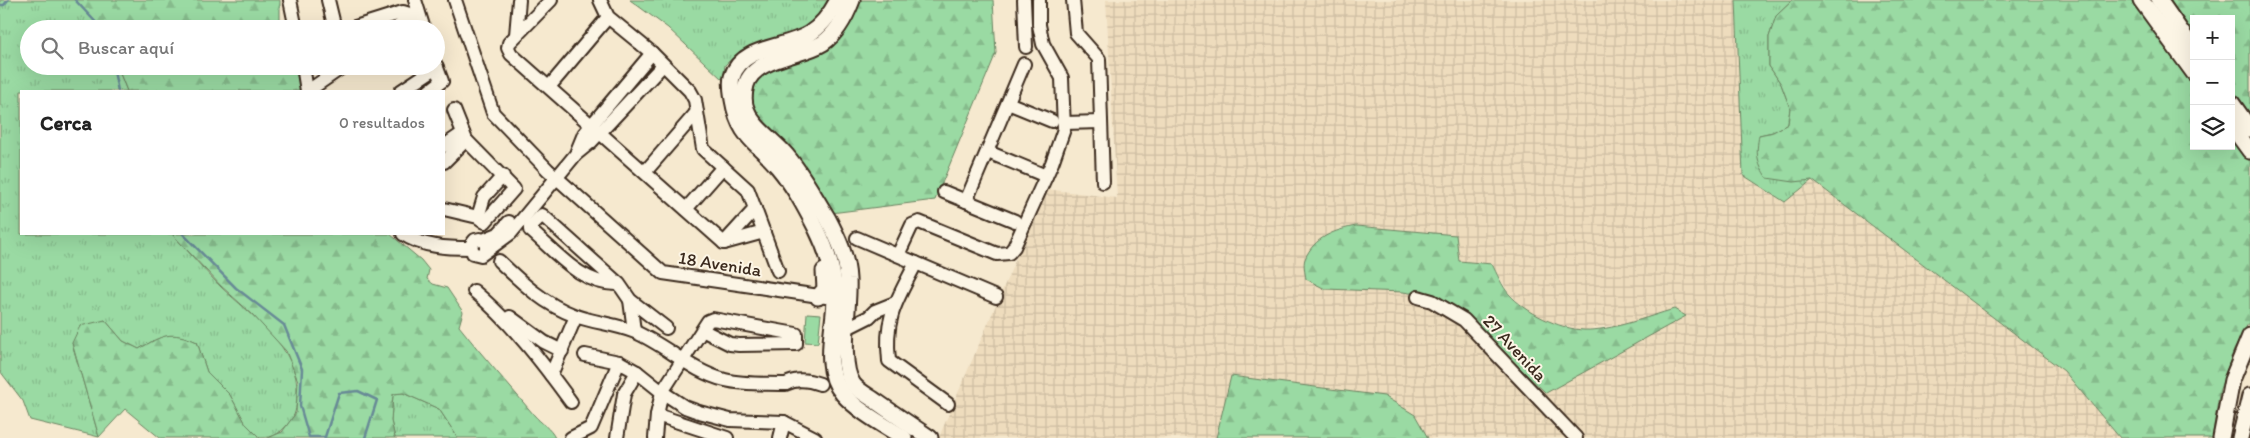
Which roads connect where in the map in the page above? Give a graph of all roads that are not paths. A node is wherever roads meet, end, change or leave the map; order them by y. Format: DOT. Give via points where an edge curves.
graph roads {
  1 [pos="290,0"];
  2 [pos="328,0"];
  3 [pos="455,0"];
  4 [pos="519,0"];
  5 [pos="551,0"];
  6 [pos="600,0"];
  7 [pos="838,0"];
  8 [pos="852,0"];
  9 [pos="1024,0"];
  10 [pos="1039,0"];
  11 [pos="1073,0"];
  12 [pos="2141,0"];
  13 [pos="2158,0"];
  14 [pos="416,9"];
  15 [pos="608,17"];
  16 [pos="1025,17"];
  17 [pos="1039,18"];
  18 [pos="294,20"];
  19 [pos="333,20"];
  20 [pos="378,20"];
  21 [pos="404,20"];
  22 [pos="516,35"];
  23 [pos="2190,44"];
  24 [pos="1026,47"];
  25 [pos="652,53"];
  26 [pos="1024,64"];
  27 [pos="663,65"];
  28 [pos="2190,67"];
  29 [pos="304,75"];
  30 [pos="331,75"];
  31 [pos="423,75"];
  32 [pos="440,75"];
  33 [pos="549,87"];
  34 [pos="307,90"];
  35 [pos="308,90"];
  36 [pos="402,90"];
  37 [pos="430,90"];
  38 [pos="1008,103"];
  39 [pos="2233,105"];
  40 [pos="454,110"];
  41 [pos="697,112"];
  42 [pos="1058,122"];
  43 [pos="1101,122"];
  44 [pos="596,128"];
  45 [pos="2235,129"];
  46 [pos="2250,129"];
  47 [pos="465,136"];
  48 [pos="445,146"];
  49 [pos="2250,150"];
  50 [pos="988,152"];
  51 [pos="445,161"];
  52 [pos="723,167"];
  53 [pos="782,171"];
  54 [pos="645,172"];
  55 [pos="551,173"];
  56 [pos="1046,176"];
  57 [pos="1103,182"];
  58 [pos="944,192"];
  59 [pos="966,201"];
  60 [pos="445,209"];
  61 [pos="686,209"];
  62 [pos="755,209"];
  63 [pos="1015,221"];
  64 [pos="764,232"];
  65 [pos="405,235"];
  66 [pos="857,238"];
  67 [pos="724,243"];
  68 [pos="898,255"];
  69 [pos="499,261"];
  70 [pos="916,263"];
  71 [pos="778,270"];
  72 [pos="619,284"];
  73 [pos="474,291"];
  74 [pos="835,296"];
  75 [pos="818,297"];
  76 [pos="996,297"];
  77 [pos="1418,297"];
  78 [pos="630,300"];
  79 [pos="893,307"];
  80 [pos="497,310"];
  81 [pos="576,316"];
  82 [pos="847,325"];
  83 [pos="666,328"];
  84 [pos="702,330"];
  85 [pos="634,331"];
  86 [pos="2250,336"];
  87 [pos="562,351"];
  88 [pos="585,355"];
  89 [pos="683,359"];
  90 [pos="2250,360"];
  91 [pos="619,362"];
  92 [pos="637,372"];
  93 [pos="551,375"];
  94 [pos="843,380"];
  95 [pos="662,392"];
  96 [pos="2250,396"];
  97 [pos="2228,398"];
  98 [pos="572,402"];
  99 [pos="948,404"];
  100 [pos="2248,412"];
  101 [pos="657,414"];
  102 [pos="784,422"];
  103 [pos="595,433"];
  104 [pos="571,438"];
  105 [pos="617,438"];
  106 [pos="655,438"];
  107 [pos="727,438"];
  108 [pos="780,438"];
  109 [pos="815,438"];
  110 [pos="904,438"];
  111 [pos="930,438"];
  112 [pos="1576,438"];
  113 [pos="2221,438"];
  114 [pos="2240,438"];
  1 -- 18 [label="street"];
  2 -- 19 [label="street"];
  3 -- 55 [label="street, 18 Avenida" via="493,113"];
  4 -- 22 [label="street"];
  5 -- 22 [label="street"];
  6 -- 15 [label="street"];
  7 -- 53 [label="main road" via="824,22 808,35 754,53 740,64 732,77 739,125"];
  8 -- 82 [label="main road" via="835,32 822,43 765,64 753,72 746,83 744,98 747,112 800,173 841,244 848,277"];
  9 -- 16 [label="street"];
  10 -- 17 [label="street"];
  11 -- 43 [label="street" via="1076,33 1099,59"];
  12 -- 28 [label="main road"];
  13 -- 23 [label="main road"];
  14 -- 20 [label="street"];
  14 -- 21 [label="street"];
  15 -- 25 [label="street"];
  15 -- 33 [label="street"];
  16 -- 17 [label="street"];
  16 -- 24 [label="street"];
  17 -- 42 [label="street" via="1042,44 1062,78"];
  22 -- 33 [label="street" via="508,48"];
  25 -- 27 [label="street"];
  25 -- 44 [label="street"];
  26 -- 38 [label="street"];
  27 -- 41 [label="street" via="690,92"];
  27 -- 44 [label="street"];
  29 -- 34 [label="street"];
  30 -- 35 [label="street"];
  31 -- 36 [label="street"];
  32 -- 37 [label="street" via="442,81"];
  33 -- 44 [label="street"];
  38 -- 42 [label="street"];
  38 -- 50 [label="street"];
  39 -- 46 [label="main road"];
  40 -- 47 [label="street"];
  41 -- 52 [label="street" via="703,149"];
  41 -- 54 [label="street"];
  42 -- 43 [label="street"];
  42 -- 56 [label="street" via="1063,136"];
  43 -- 57 [label="street"];
  44 -- 54 [label="street"];
  44 -- 55 [label="street" via="584,134 576,154"];
  45 -- 49 [label="main road"];
  47 -- 48 [label="street"];
  47 -- 51 [label="street"];
  47 -- 60 [label="street" via="503,176 484,197 478,217"];
  50 -- 56 [label="street"];
  50 -- 59 [label="street"];
  52 -- 61 [label="street"];
  52 -- 62 [label="street" via="748,190"];
  53 -- 74 [label="main road" via="818,233 832,273"];
  53 -- 75 [label="main road" via="814,236 826,285"];
  54 -- 61 [label="street"];
  55 -- 65 [label="street" via="543,196 502,242 485,245 483,254 478,256 470,248 414,241"];
  55 -- 75 [label="street, 18 Avenida" via="663,273"];
  56 -- 68 [label="street" via="1014,247 1008,253 997,254 918,222 912,225"];
  58 -- 59 [label="street"];
  59 -- 63 [label="street"];
  61 -- 67 [label="street"];
  62 -- 64 [label="street"];
  62 -- 67 [label="street"];
  64 -- 67 [label="street"];
  64 -- 71 [label="street"];
  66 -- 68 [label="street"];
  68 -- 70 [label="street"];
  69 -- 81 [label="street" via="540,297"];
  70 -- 76 [label="street"];
  70 -- 79 [label="street"];
  72 -- 72 [label="street" via="585,277 530,228 542,215"];
  72 -- 78 [label="street"];
  73 -- 80 [label="street"];
  74 -- 75 [label="street, 18 Avenida"];
  74 -- 82 [label="main road" via="843,300"];
  74 -- 94 [label="main road" via="831,351"];
  77 -- 112 [label="street, 27 Avenida" via="1464,320"];
  78 -- 83 [label="street"];
  78 -- 85 [label="street"];
  79 -- 82 [label="street" via="875,310 869,317"];
  79 -- 99 [label="street" via="887,328 889,361"];
  80 -- 87 [label="street"];
  80 -- 93 [label="street"];
  81 -- 85 [label="street"];
  81 -- 87 [label="street"];
  82 -- 94 [label="main road"];
  84 -- 84 [label="street" via="714,319 796,334 796,344 739,346"];
  84 -- 89 [label="street"];
  85 -- 89 [label="street"];
  86 -- 97 [label="main road" via="2238,362"];
  87 -- 93 [label="street"];
  88 -- 91 [label="street"];
  89 -- 94 [label="street" via="725,380 810,388"];
  89 -- 95 [label="street"];
  90 -- 97 [label="main road"];
  91 -- 92 [label="street"];
  91 -- 103 [label="street"];
  92 -- 95 [label="street"];
  92 -- 105 [label="street" via="624,394"];
  93 -- 98 [label="street"];
  94 -- 110 [label="main road" via="843,394"];
  94 -- 111 [label="main road"];
  95 -- 101 [label="street"];
  95 -- 102 [label="street" via="686,407 715,418"];
  96 -- 100 [label="main road"];
  97 -- 113 [label="main road"];
  100 -- 114 [label="main road"];
  101 -- 106 [label="street"];
  101 -- 107 [label="street"];
  102 -- 108 [label="street"];
  102 -- 109 [label="street"];
  103 -- 104 [label="street"];
}
